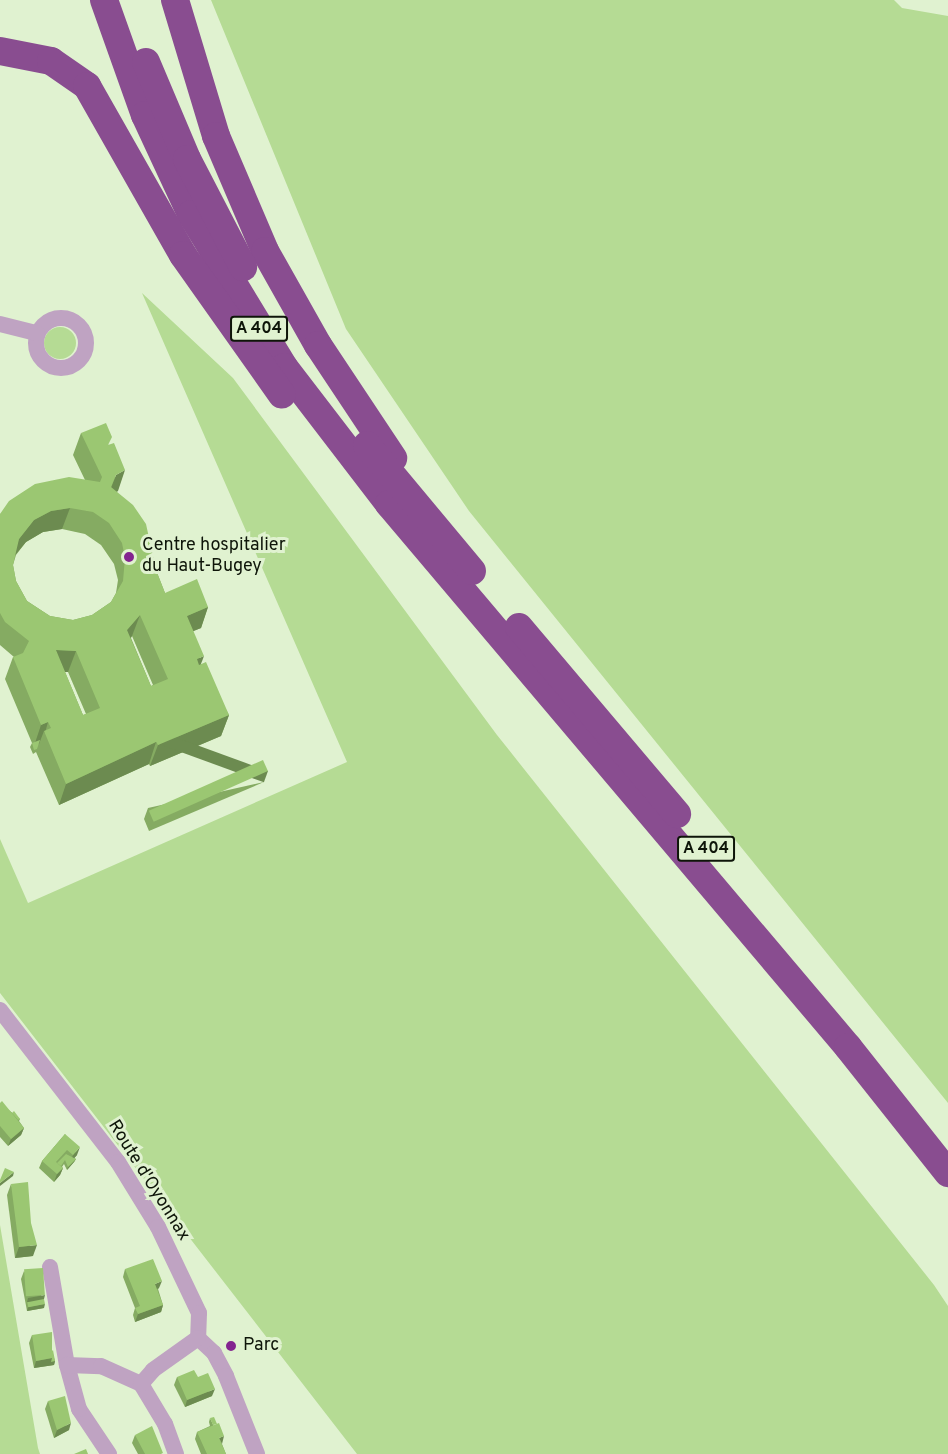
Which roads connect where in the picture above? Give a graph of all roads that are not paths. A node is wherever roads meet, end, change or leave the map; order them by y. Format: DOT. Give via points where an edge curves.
graph roads {
  1 [pos="104,0"];
  2 [pos="125,0"];
  3 [pos="175,0"];
  4 [pos="0,51"];
  5 [pos="0,324"];
  6 [pos="38,333"];
  7 [pos="462,559"];
  8 [pos="483,616"];
  9 [pos="0,1010"];
  10 [pos="948,1142"];
  11 [pos="948,1173"];
  12 [pos="50,1267"];
  13 [pos="198,1338"];
  14 [pos="68,1365"];
  15 [pos="141,1384"];
  16 [pos="109,1454"];
  17 [pos="176,1454"];
  18 [pos="257,1454"];
  1 -- 8 [label="highway, A 404" via="168,166 246,309 327,426"];
  2 -- 7 [label="highway, A 404" via="187,159 247,274 324,390"];
  3 -- 7 [label="highway" via="216,135 266,251 318,345"];
  4 -- 8 [label="highway" via="51,61 87,86 165,225 246,348 342,465"];
  5 -- 6 [label="street"];
  7 -- 10 [label="highway, A 404"];
  8 -- 11 [label="highway, A 404" via="848,1047"];
  9 -- 13 [label="street, Route d'Oyonnax" via="117,1162 158,1227 200,1313"];
  12 -- 14 [label="street"];
  13 -- 15 [label="street" via="153,1370"];
  13 -- 18 [label="street" via="218,1361"];
  14 -- 15 [label="street" via="101,1366"];
  14 -- 16 [label="street" via="79,1409"];
  15 -- 17 [label="street" via="165,1425"];
}
